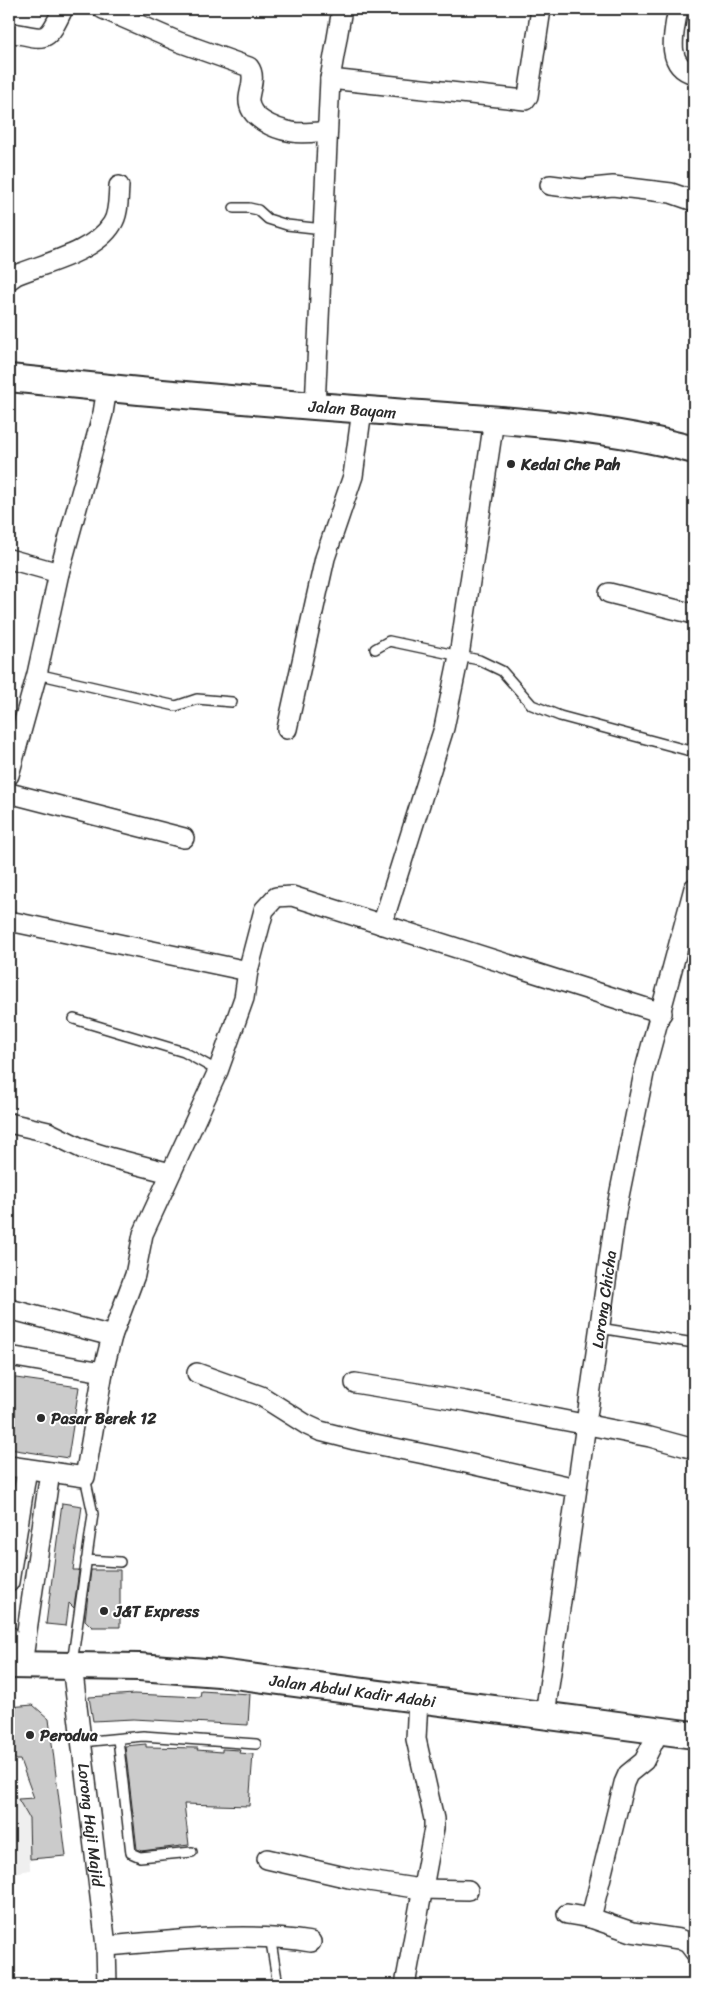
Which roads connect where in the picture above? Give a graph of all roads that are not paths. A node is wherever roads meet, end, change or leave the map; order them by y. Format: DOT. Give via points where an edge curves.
graph roads {
  1 [pos="63,9"];
  2 [pos="103,9"];
  3 [pos="342,9"];
  4 [pos="541,9"];
  5 [pos="678,9"];
  6 [pos="9,32"];
  7 [pos="694,74"];
  8 [pos="330,79"];
  9 [pos="327,131"];
  10 [pos="550,185"];
  11 [pos="119,186"];
  12 [pos="694,201"];
  13 [pos="234,208"];
  14 [pos="323,229"];
  15 [pos="9,280"];
  16 [pos="9,378"];
  17 [pos="107,388"];
  18 [pos="315,407"];
  19 [pos="362,410"];
  20 [pos="494,420"];
  21 [pos="648,437"];
  22 [pos="694,438"];
  23 [pos="694,450"];
  24 [pos="9,559"];
  25 [pos="59,573"];
  26 [pos="609,593"];
  27 [pos="694,614"];
  28 [pos="375,648"];
  29 [pos="459,656"];
  30 [pos="37,674"];
  31 [pos="232,702"];
  32 [pos="287,729"];
  33 [pos="694,752"];
  34 [pos="9,772"];
  35 [pos="9,793"];
  36 [pos="184,838"];
  37 [pos="694,888"];
  38 [pos="9,921"];
  39 [pos="382,925"];
  40 [pos="248,971"];
  41 [pos="662,1013"];
  42 [pos="74,1019"];
  43 [pos="218,1071"];
  44 [pos="9,1123"];
  45 [pos="170,1173"];
  46 [pos="9,1309"];
  47 [pos="599,1328"];
  48 [pos="112,1336"];
  49 [pos="694,1343"];
  50 [pos="9,1356"];
  51 [pos="103,1372"];
  52 [pos="197,1372"];
  53 [pos="355,1383"];
  54 [pos="584,1426"];
  55 [pos="694,1448"];
  56 [pos="18,1467"];
  57 [pos="50,1472"];
  58 [pos="85,1477"];
  59 [pos="576,1488"];
  60 [pos="86,1560"];
  61 [pos="120,1562"];
  62 [pos="9,1582"];
  63 [pos="9,1636"];
  64 [pos="15,1665"];
  65 [pos="72,1665"];
  66 [pos="418,1699"];
  67 [pos="545,1715"];
  68 [pos="659,1730"];
  69 [pos="694,1735"];
  70 [pos="118,1739"];
  71 [pos="81,1742"];
  72 [pos="256,1744"];
  73 [pos="192,1852"];
  74 [pos="267,1859"];
  75 [pos="421,1889"];
  76 [pos="468,1890"];
  77 [pos="567,1914"];
  78 [pos="591,1918"];
  79 [pos="270,1936"];
  80 [pos="311,1942"];
  81 [pos="106,1946"];
  82 [pos="694,1951"];
  83 [pos="107,1985"];
  84 [pos="278,1985"];
  85 [pos="405,1985"];
  1 -- 6 [label="street" via="47,36"];
  2 -- 9 [label="street" via="179,42 249,67 253,76 248,100 253,113 263,121 293,133"];
  3 -- 8 [label="street"];
  4 -- 8 [label="street" via="525,100"];
  5 -- 7 [label="street" via="673,53 679,65"];
  8 -- 9 [label="street"];
  9 -- 14 [label="street"];
  10 -- 12 [label="street" via="582,189 613,186 671,192"];
  11 -- 15 [label="street" via="113,223 101,237 83,249"];
  13 -- 14 [label="lane" via="249,208 278,222"];
  14 -- 18 [label="street"];
  16 -- 17 [label="main road, Jalan Bayam"];
  17 -- 18 [label="main road, Jalan Bayam"];
  17 -- 25 [label="street"];
  18 -- 19 [label="main road, Jalan Bayam"];
  19 -- 20 [label="main road, Jalan Bayam"];
  19 -- 32 [label="street" via="353,476 326,558"];
  20 -- 21 [label="main road, Jalan Bayam"];
  20 -- 29 [label="street"];
  21 -- 22 [label="main road"];
  21 -- 23 [label="main road, Jalan Bayam"];
  24 -- 25 [label="street"];
  25 -- 30 [label="street"];
  26 -- 27 [label="street"];
  28 -- 29 [label="lane" via="389,641"];
  29 -- 33 [label="lane" via="479,660 502,671 532,705 560,716"];
  29 -- 39 [label="street" via="444,728"];
  30 -- 31 [label="lane" via="176,706 197,699"];
  30 -- 34 [label="street"];
  35 -- 36 [label="street"];
  37 -- 41 [label="street, Lorong Chicha"];
  38 -- 40 [label="street"];
  39 -- 40 [label="street" via="292,896 276,897 264,910"];
  39 -- 41 [label="street"];
  40 -- 43 [label="street" via="244,998"];
  41 -- 47 [label="street, Lorong Chicha" via="635,1111"];
  42 -- 43 [label="lane" via="184,1052"];
  43 -- 45 [label="street"];
  44 -- 45 [label="street" via="48,1132 112,1158"];
  45 -- 48 [label="street" via="143,1234 135,1275"];
  46 -- 48 [label="street"];
  47 -- 49 [label="lane"];
  47 -- 54 [label="street, Lorong Chicha"];
  48 -- 51 [label="street"];
  50 -- 51 [label="street"];
  51 -- 58 [label="street"];
  52 -- 59 [label="street" via="261,1396 320,1430"];
  53 -- 54 [label="street"];
  54 -- 55 [label="street"];
  54 -- 59 [label="street, Lorong Chicha"];
  56 -- 57 [label="street"];
  56 -- 62 [label="street"];
  57 -- 58 [label="street"];
  57 -- 64 [label="street"];
  58 -- 60 [label="lane" via="93,1514"];
  59 -- 67 [label="street, Lorong Chicha"];
  60 -- 61 [label="lane"];
  60 -- 65 [label="lane"];
  63 -- 64 [label="street"];
  64 -- 65 [label="main road, Jalan Abdul Kadir Adabi"];
  65 -- 66 [label="main road, Jalan Abdul Kadir Adabi" via="219,1673"];
  65 -- 71 [label="street, Lorong Haji Majid"];
  66 -- 67 [label="main road, Jalan Abdul Kadir Adabi"];
  66 -- 75 [label="street" via="416,1739 434,1818"];
  67 -- 68 [label="main road, Jalan Abdul Kadir Adabi"];
  68 -- 69 [label="main road, Jalan Abdul Kadir Adabi"];
  68 -- 78 [label="street" via="644,1761 628,1774 624,1783"];
  70 -- 71 [label="lane"];
  70 -- 72 [label="lane" via="150,1736"];
  70 -- 73 [label="lane" via="131,1853 140,1857"];
  71 -- 81 [label="street, Lorong Haji Majid"];
  74 -- 75 [label="street" via="349,1878"];
  75 -- 76 [label="street"];
  75 -- 85 [label="street"];
  77 -- 78 [label="street"];
  78 -- 82 [label="street" via="620,1929 684,1940"];
  79 -- 80 [label="street"];
  79 -- 81 [label="street"];
  79 -- 84 [label="lane"];
  81 -- 83 [label="street, Lorong Haji Majid"];
}
